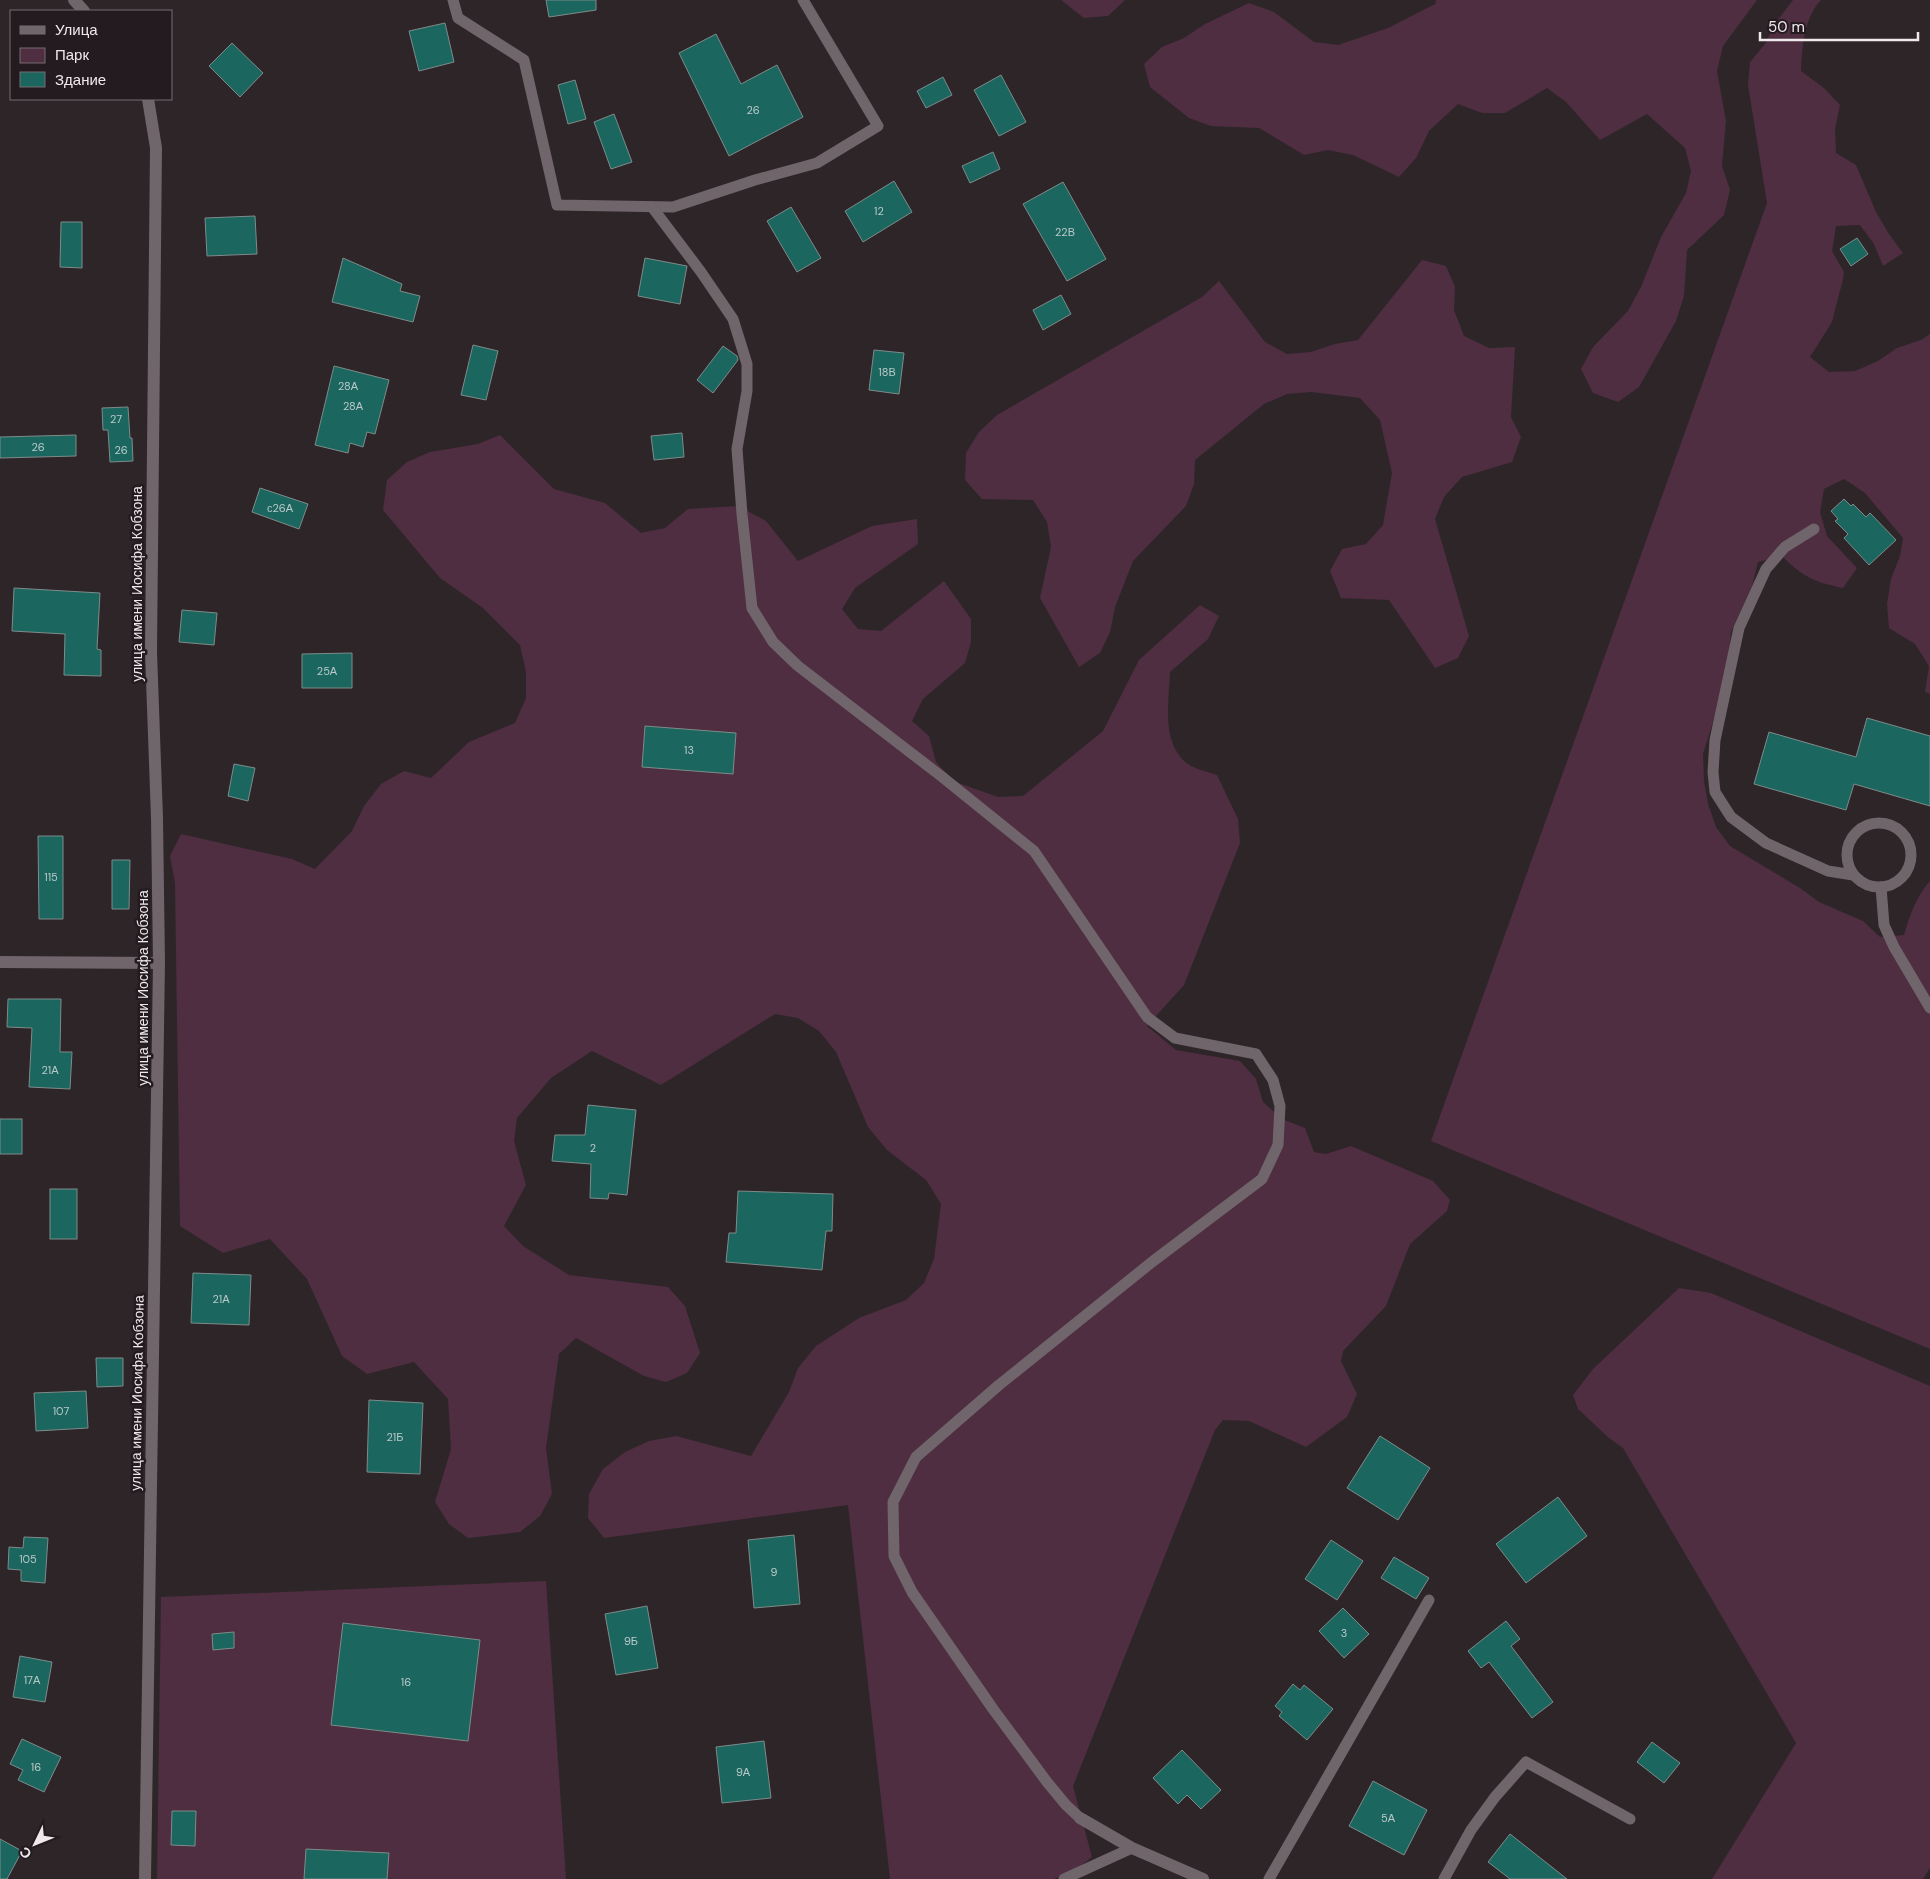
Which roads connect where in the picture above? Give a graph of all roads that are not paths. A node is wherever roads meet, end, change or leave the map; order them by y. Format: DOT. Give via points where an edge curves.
graph roads {
  1 [pos="74,0"];
  2 [pos="453,0"];
  3 [pos="802,0"];
  4 [pos="83,10"];
  5 [pos="148,100"];
  6 [pos="652,206"];
  7 [pos="1814,529"];
  8 [pos="1853,875"];
  9 [pos="1881,887"];
  10 [pos="0,962"];
  11 [pos="159,963"];
  12 [pos="1930,1008"];
  13 [pos="1429,1600"];
  14 [pos="1080,1818"];
  15 [pos="1630,1819"];
  16 [pos="1132,1848"];
  17 [pos="144,1879"];
  18 [pos="1064,1879"];
  19 [pos="1203,1879"];
  20 [pos="1269,1879"];
  21 [pos="1444,1879"];
  1 -- 4 [label="street"];
  2 -- 6 [label="lane" via="458,18 524,60 557,205"];
  3 -- 6 [label="lane" via="878,126 817,163 673,207"];
  5 -- 11 [label="street, улица имени Иосифа Кобзона" via="156,148 150,652 158,818"];
  6 -- 14 [label="lane" via="733,319 748,364 738,449 742,514 752,608 773,642 798,666 1034,851 1147,1017 1175,1038 1256,1054 1274,1080 1280,1106 1278,1145 1262,1179 1152,1262 999,1385 916,1457 893,1502 894,1556 912,1592 1041,1775"];
  7 -- 8 [label="lane" via="1785,547 1766,569 1739,628 1715,740 1713,772 1716,792 1732,818 1745,828 1766,843 1828,871"];
  8 -- 9 [label="lane" via="1870,886"];
  8 -- 9 [label="lane" via="1847,862 1847,848 1853,835 1864,826 1878,822 1892,825 1904,834 1910,846 1911,861 1900,879"];
  9 -- 12 [label="lane" via="1884,925"];
  10 -- 11 [label="street"];
  11 -- 17 [label="street, улица имени Иосифа Кобзона"];
  13 -- 20 [label="lane"];
  14 -- 16 [label="street"];
  15 -- 21 [label="lane" via="1526,1762 1470,1830"];
  16 -- 18 [label="lane"];
  16 -- 19 [label="street"];
}
